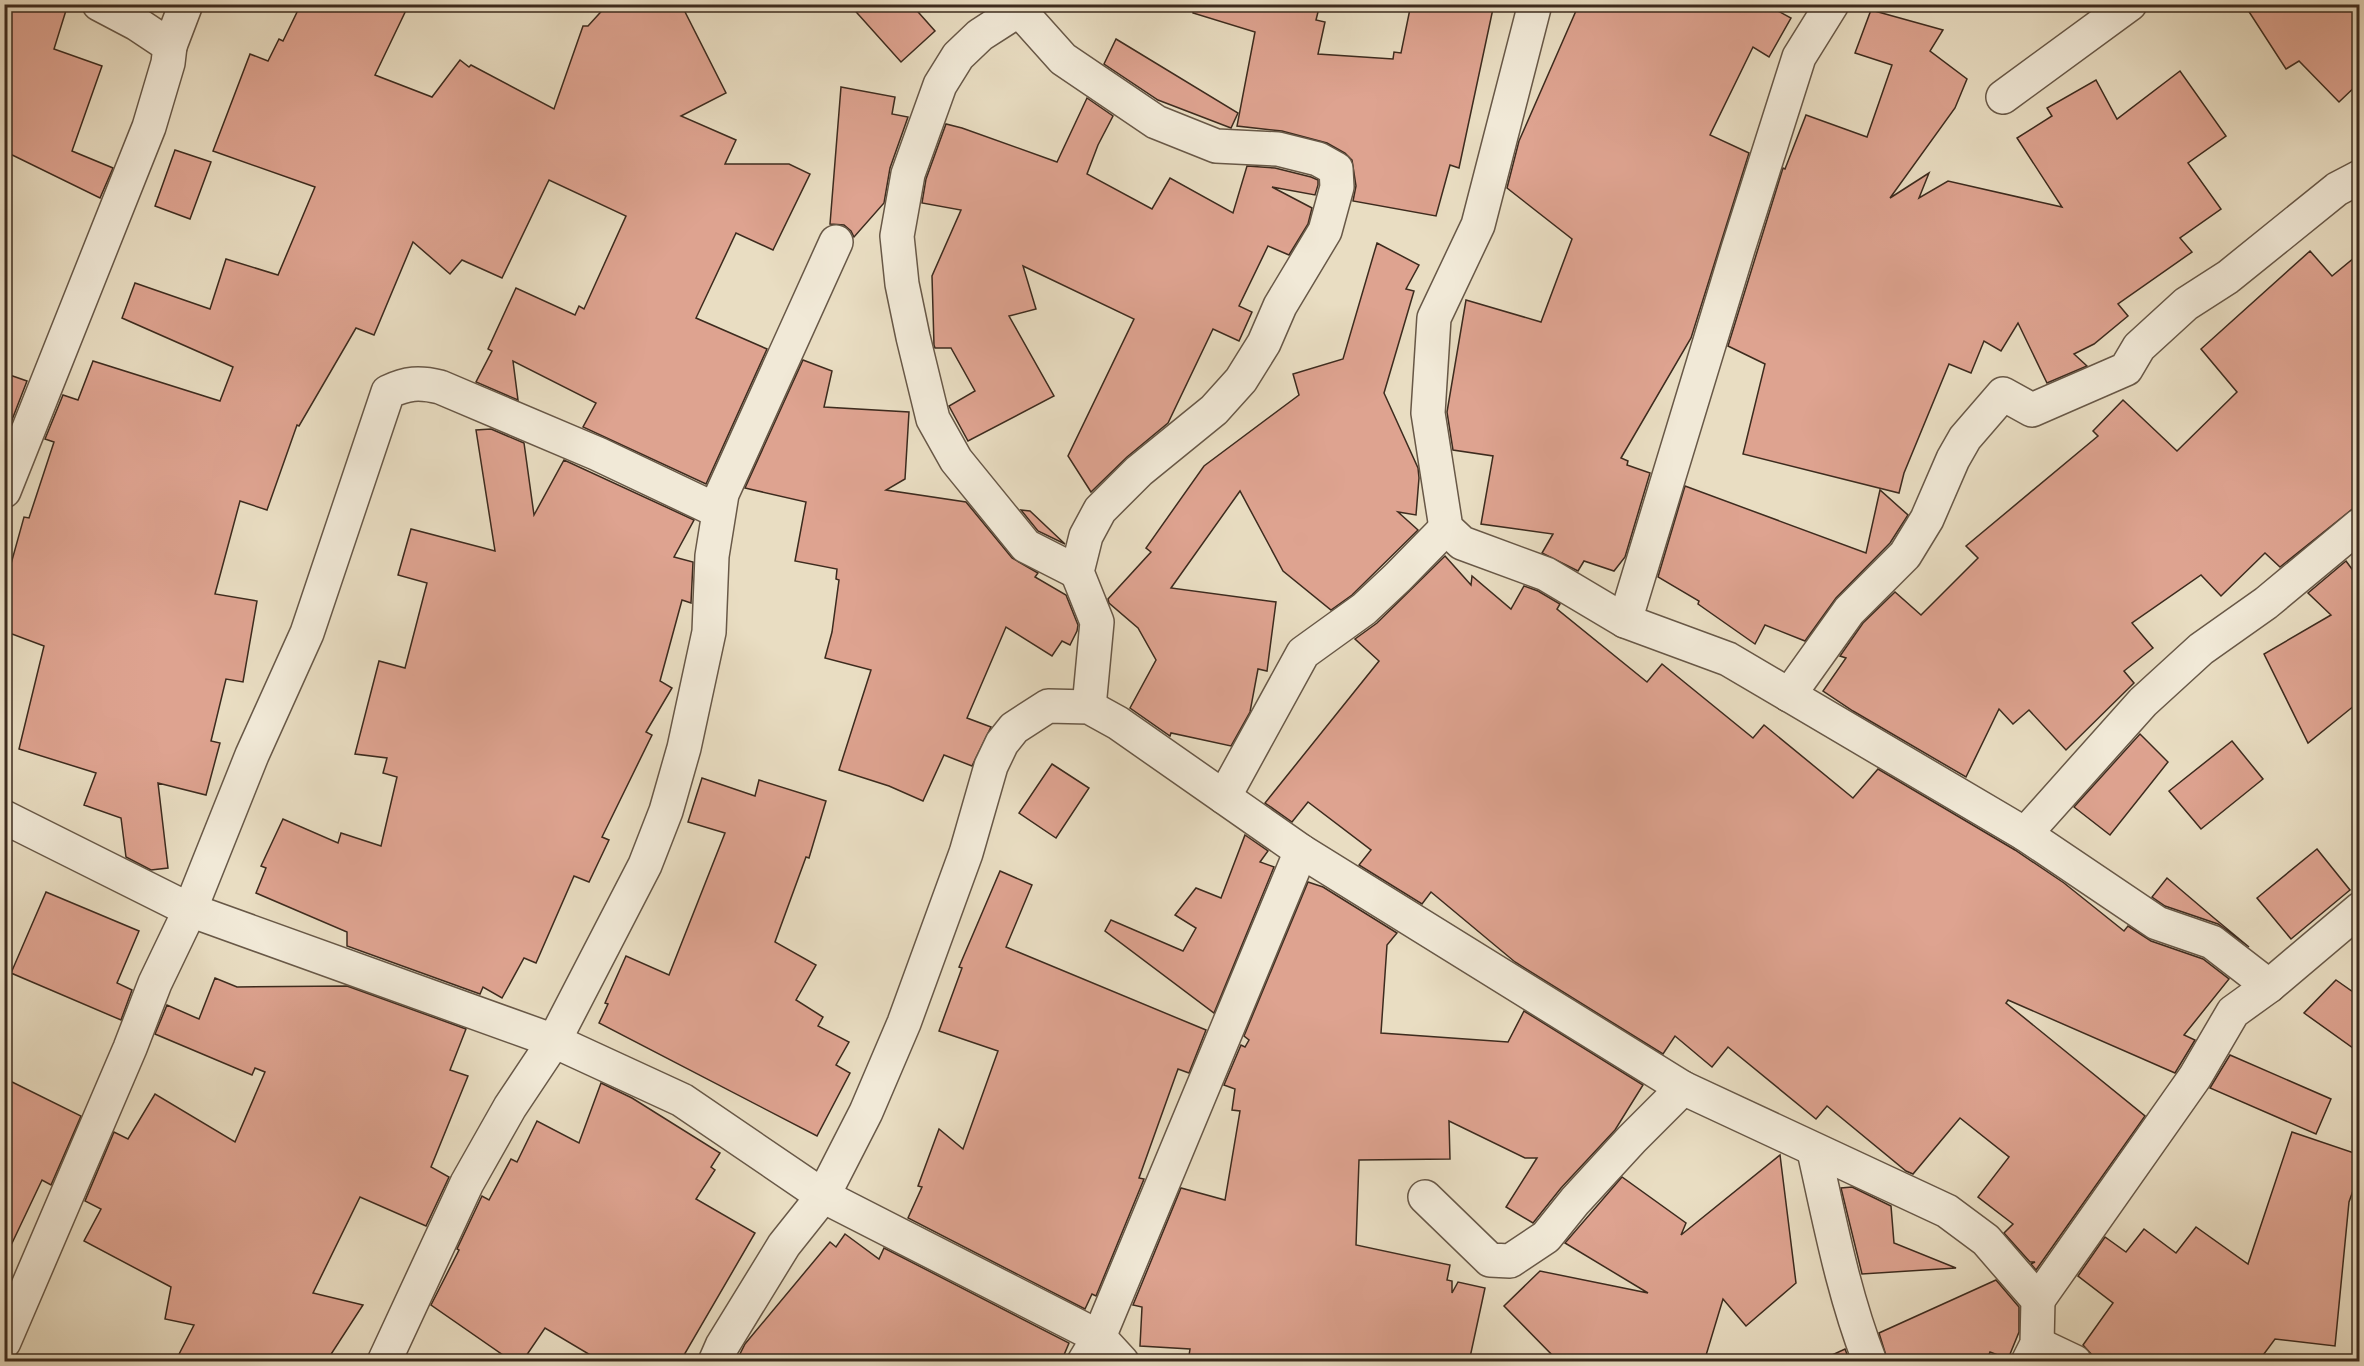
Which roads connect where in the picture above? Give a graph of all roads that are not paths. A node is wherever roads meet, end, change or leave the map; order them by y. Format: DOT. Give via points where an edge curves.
graph roads {
  1 [pos="99,4"];
  2 [pos="186,4"];
  3 [pos="1535,4"];
  4 [pos="1832,4"];
  5 [pos="2130,4"];
  6 [pos="1024,8"];
  7 [pos="170,46"];
  8 [pos="2003,97"];
  9 [pos="2360,177"];
  10 [pos="836,243"];
  11 [pos="4,491"];
  12 [pos="718,511"];
  13 [pos="2360,525"];
  14 [pos="1446,528"];
  15 [pos="1077,572"];
  16 [pos="1625,621"];
  17 [pos="1789,695"];
  18 [pos="1089,707"];
  19 [pos="1224,797"];
  20 [pos="4,817"];
  21 [pos="2025,834"];
  22 [pos="1301,851"];
  23 [pos="2360,909"];
  24 [pos="190,910"];
  25 [pos="2269,986"];
  26 [pos="554,1041"];
  27 [pos="1683,1088"];
  28 [pos="1814,1151"];
  29 [pos="822,1196"];
  30 [pos="1425,1197"];
  31 [pos="2038,1300"];
  32 [pos="4,1341"];
  33 [pos="1092,1349"];
  34 [pos="2033,1353"];
  35 [pos="384,1362"];
  36 [pos="715,1362"];
  37 [pos="1122,1362"];
  38 [pos="1870,1362"];
  39 [pos="2075,1362"];
  1 -- 7 [label="street"];
  2 -- 7 [label="street"];
  3 -- 14 [label="street" via="1478,225 1434,318 1428,413"];
  4 -- 16 [label="street" via="1799,57"];
  5 -- 8 [label="street"];
  6 -- 15 [label="street" via="973,42 958,56 940,85 908,174 897,236 902,284 933,418 956,460 1026,546"];
  6 -- 15 [label="street" via="1063,59 1156,122 1216,146 1278,149 1318,159 1336,169 1337,187 1325,231 1280,306 1264,343 1214,410 1147,463 1100,510 1086,536"];
  7 -- 11 [label="street" via="149,127"];
  9 -- 17 [label="street" via="2337,189 2228,277 2186,304 2139,347 2126,369 2032,410 2003,394 1965,438 1927,519 1905,555 1849,611"];
  10 -- 12 [label="street" via="722,494"];
  12 -- 24 [label="street" via="598,454 440,387 405,384 388,392 307,633 252,755"];
  12 -- 26 [label="street" via="709,632 666,811 635,886"];
  13 -- 21 [label="street" via="2266,603 2201,649 2143,702"];
  14 -- 16 [label="street" via="1462,543 1546,574"];
  14 -- 19 [label="street" via="1364,609 1303,652"];
  15 -- 18 [label="street" via="1097,622"];
  16 -- 17 [label="street" via="1728,659"];
  17 -- 21 [label="street"];
  18 -- 19 [label="street"];
  18 -- 29 [label="street" via="1048,706 1014,728 1002,743 904,1023 866,1112"];
  19 -- 22 [label="street"];
  20 -- 24 [label="street"];
  21 -- 25 [label="street" via="2157,922 2212,942"];
  22 -- 27 [label="street"];
  22 -- 33 [label="street"];
  23 -- 25 [label="street"];
  24 -- 26 [label="street"];
  24 -- 32 [label="street" via="155,983"];
  25 -- 31 [label="street" via="2233,1012 2195,1077"];
  26 -- 29 [label="street" via="681,1100"];
  26 -- 35 [label="street" via="510,1107 467,1184"];
  27 -- 28 [label="street"];
  27 -- 30 [label="street" via="1632,1139 1546,1237 1510,1261 1490,1260"];
  28 -- 31 [label="street" via="1947,1211 1986,1240"];
  28 -- 38 [label="street" via="1842,1274"];
  29 -- 33 [label="street"];
  29 -- 36 [label="street" via="784,1245"];
  31 -- 34 [label="street"];
  33 -- 37 [label="street"];
  34 -- 39 [label="street"];
}
